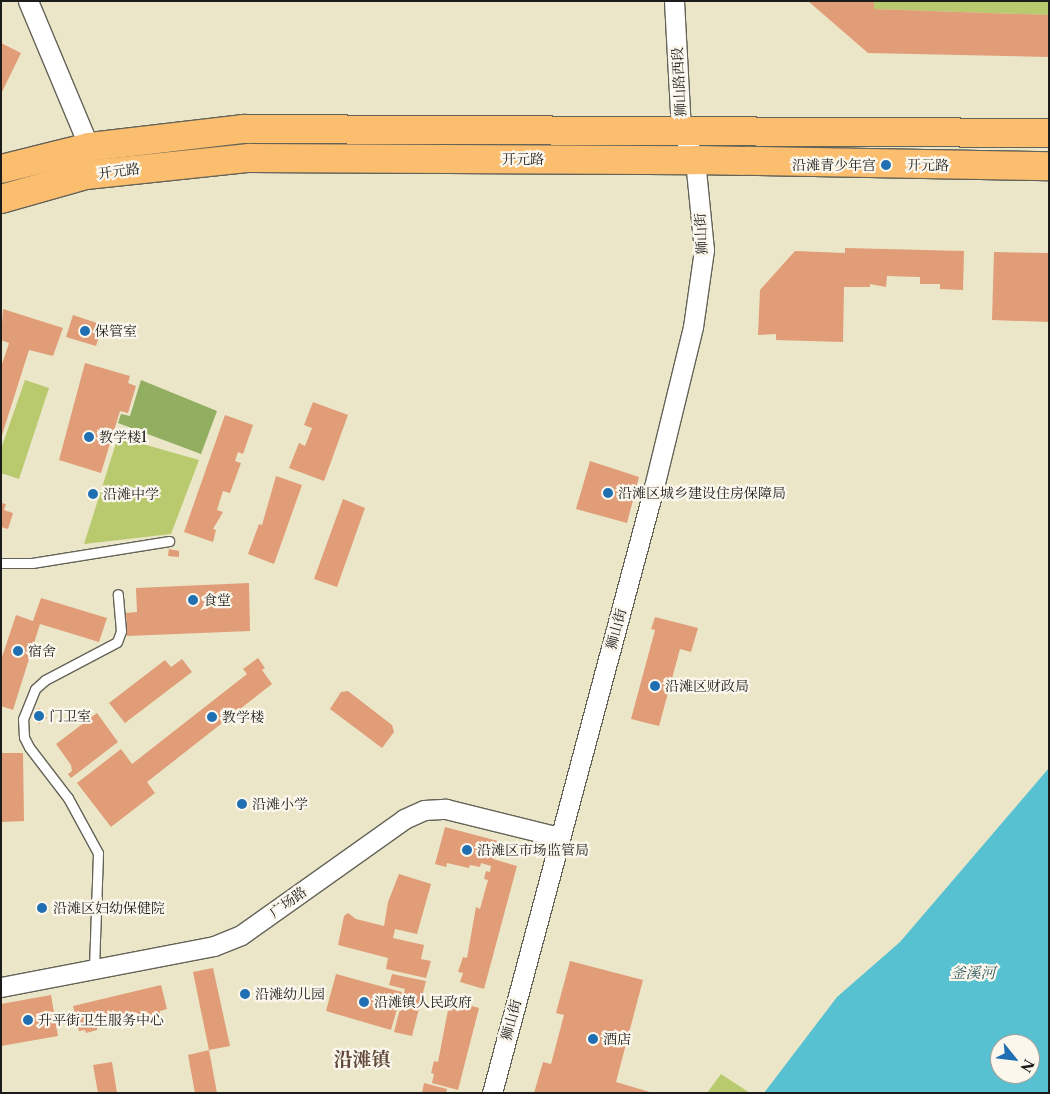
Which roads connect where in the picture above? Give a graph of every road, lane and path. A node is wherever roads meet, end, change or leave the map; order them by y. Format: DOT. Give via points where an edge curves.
graph roads {
  1 [pos="28,1"];
  2 [pos="674,1"];
  3 [pos="681,130"];
  4 [pos="1049,133"];
  5 [pos="89,147"];
  6 [pos="695,160"];
  7 [pos="1049,166"];
  8 [pos="1,169"];
  9 [pos="1,199"];
  10 [pos="169,541"];
  11 [pos="1,563"];
  12 [pos="118,594"];
  13 [pos="560,837"];
  14 [pos="94,968"];
  15 [pos="1,987"];
  16 [pos="492,1093"];
  1 -- 5 [label="street"];
  2 -- 3 [label="street, 狮山路西段"];
  3 -- 4 [label="main road, 开元路"];
  3 -- 5 [label="main road, 开元路" via="243,129"];
  3 -- 6 [label="street, 狮山路西段"];
  5 -- 8 [label="main road, 开元路"];
  6 -- 7 [label="main road, 开元路"];
  6 -- 9 [label="main road, 开元路" via="249,158 86,175"];
  6 -- 13 [label="street, 狮山街" via="704,250 693,327 653,492"];
  10 -- 11 [label="lane" via="32,563"];
  12 -- 14 [label="lane" via="121,631 118,642 45,680 35,689 23,720 24,737 29,747 68,798 98,852"];
  13 -- 14 [label="street, 广场路" via="446,809 424,810 404,819 241,935 214,946"];
  13 -- 16 [label="street, 狮山街"];
  14 -- 15 [label="street, 广场路"];
}
